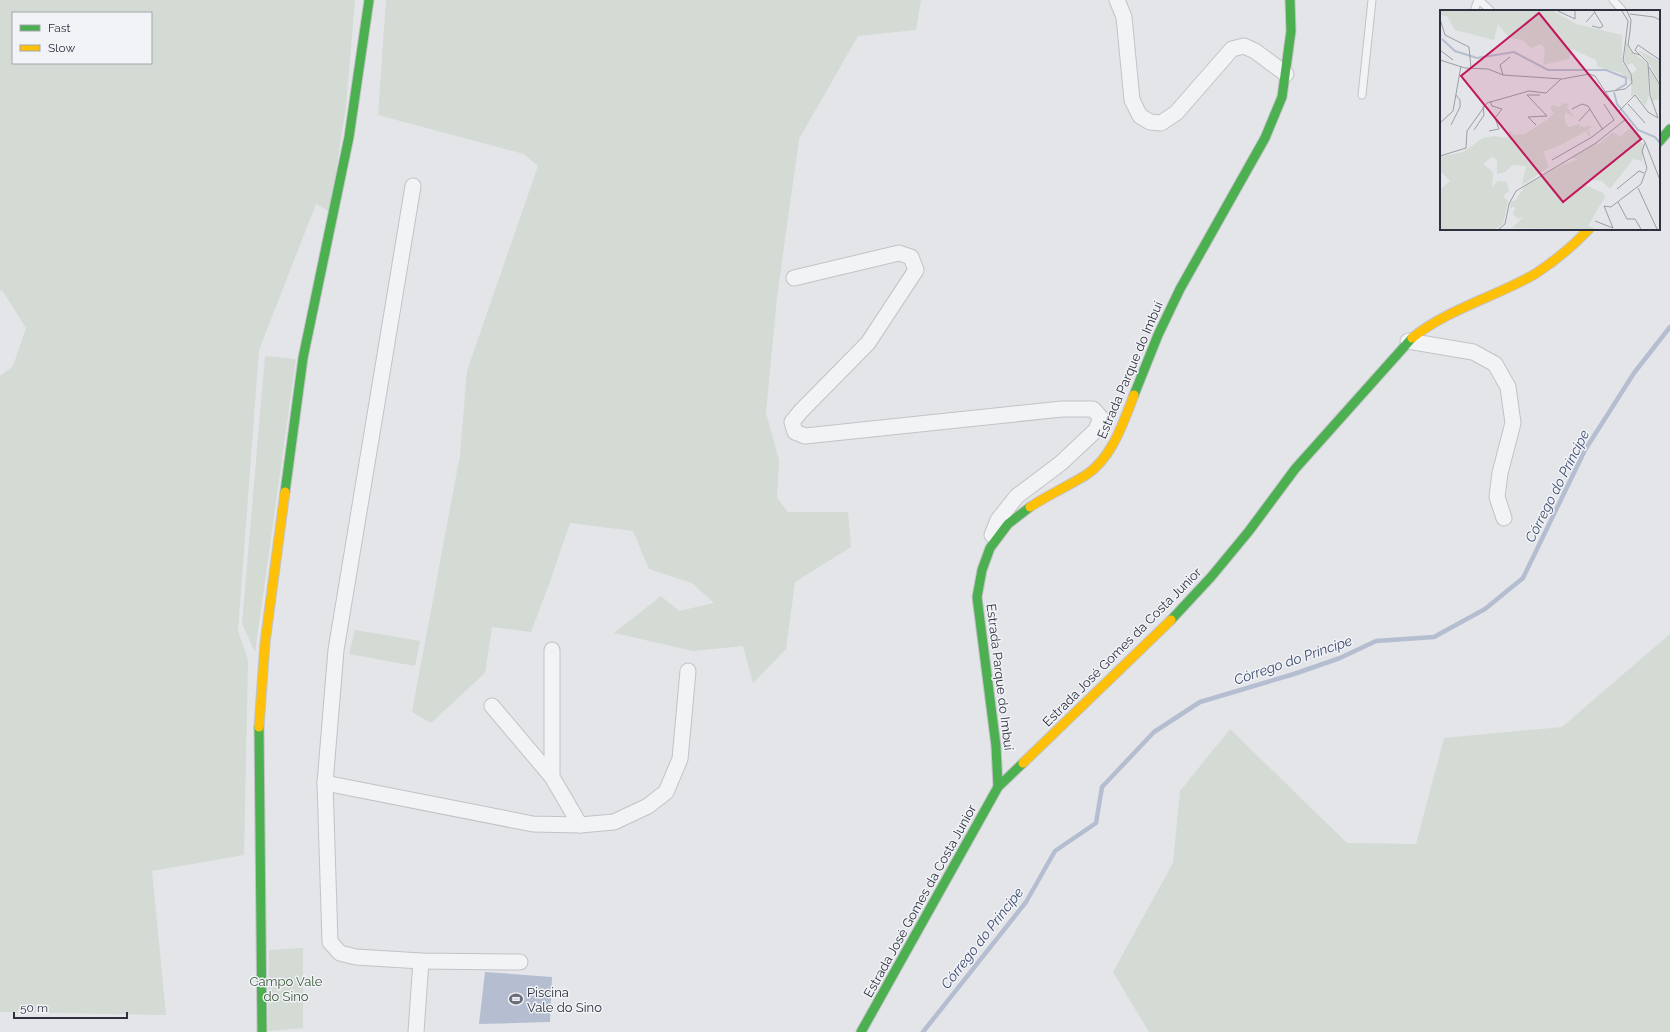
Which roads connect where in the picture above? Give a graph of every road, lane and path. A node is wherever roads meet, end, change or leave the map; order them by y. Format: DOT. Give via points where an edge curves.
graph roads {
  1 [pos="369,0"];
  2 [pos="1117,0"];
  3 [pos="1290,0"];
  4 [pos="1372,0"];
  5 [pos="1479,0"];
  6 [pos="1613,0"];
  7 [pos="1474,10"];
  8 [pos="1490,10"];
  9 [pos="1623,10"];
  10 [pos="1286,74"];
  11 [pos="1362,95"];
  12 [pos="1670,129"];
  13 [pos="1660,141"];
  14 [pos="413,186"];
  15 [pos="1588,230"];
  16 [pos="794,278"];
  17 [pos="1408,341"];
  18 [pos="1504,518"];
  19 [pos="990,548"];
  20 [pos="552,650"];
  21 [pos="688,671"];
  22 [pos="492,706"];
  23 [pos="552,777"];
  24 [pos="325,784"];
  25 [pos="998,787"];
  26 [pos="580,825"];
  27 [pos="421,960"];
  28 [pos="520,962"];
  29 [pos="262,1032"];
  30 [pos="416,1032"];
  31 [pos="861,1032"];
  1 -- 29 [label="street" via="349,136 303,358 265,644 259,717"];
  2 -- 10 [label="street" via="1124,17 1132,100 1140,116 1150,122 1161,123 1176,113 1232,49 1244,46 1255,51"];
  3 -- 10 [label="street, Estrada Parque do Imbuí" via="1291,31"];
  4 -- 11 [label="lane"];
  5 -- 7 [label="lane"];
  5 -- 8 [label="lane"];
  6 -- 9 [label="lane"];
  10 -- 19 [label="street, Estrada Parque do Imbuí" via="1282,97 1264,138 1180,289 1111,448 1101,462 1087,474 1032,506 1008,524"];
  12 -- 13 [label="street"];
  14 -- 24 [label="street" via="336,650"];
  15 -- 17 [label="street, Estrada José Gomes da Costa Junior" via="1574,246 1542,270 1428,326"];
  16 -- 19 [label="street" via="899,253 911,258 916,270 868,342 792,422 795,432 805,436 1062,409 1093,409 1101,418 1096,430 1061,463 1017,496 998,520"];
  17 -- 18 [label="street" via="1473,352 1495,364 1508,388 1513,423 1497,496"];
  17 -- 25 [label="street, Estrada José Gomes da Costa Junior" via="1295,469 1211,577 1171,620"];
  19 -- 25 [label="street, Estrada Parque do Imbuí" via="982,570 977,597"];
  20 -- 23 [label="street"];
  21 -- 26 [label="street" via="680,759 666,792 648,806 614,822"];
  22 -- 23 [label="street"];
  23 -- 26 [label="street"];
  24 -- 26 [label="street" via="533,824"];
  24 -- 27 [label="street" via="330,942 340,953 356,957"];
  25 -- 31 [label="street, Estrada José Gomes da Costa Junior"];
  27 -- 28 [label="street"];
  27 -- 30 [label="street"];
}
